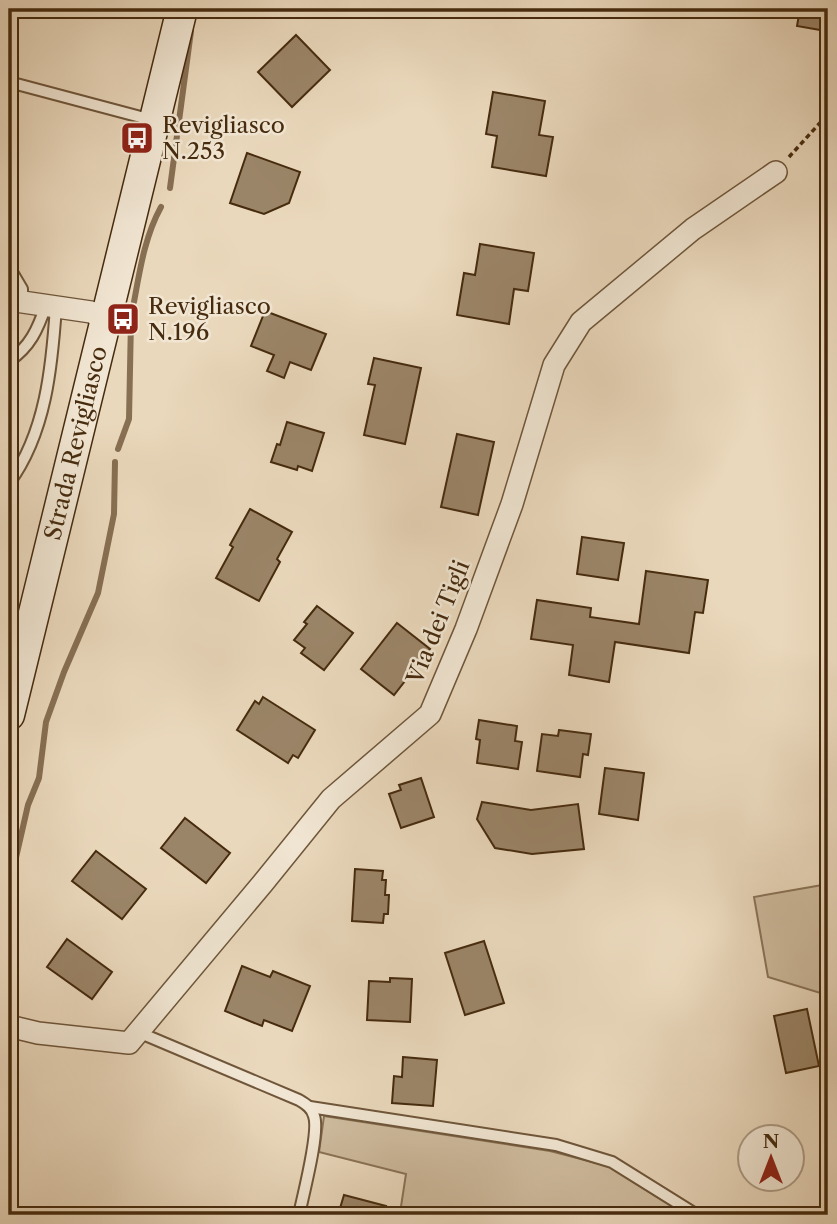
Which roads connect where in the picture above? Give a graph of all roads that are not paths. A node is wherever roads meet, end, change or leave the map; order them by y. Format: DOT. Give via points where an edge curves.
graph roads {
  1 [pos="182,9"];
  2 [pos="9,82"];
  3 [pos="155,121"];
  4 [pos="776,172"];
  5 [pos="9,267"];
  6 [pos="15,301"];
  7 [pos="51,306"];
  8 [pos="106,320"];
  9 [pos="9,361"];
  10 [pos="9,483"];
  11 [pos="9,715"];
  12 [pos="9,1026"];
  13 [pos="138,1032"];
  14 [pos="310,1107"];
  15 [pos="299,1215"];
  16 [pos="697,1215"];
  1 -- 3 [label="street, Strada Revigliasco"];
  2 -- 3 [label="lane"];
  3 -- 8 [label="street, Strada Revigliasco"];
  4 -- 13 [label="street, Via dei Tigli" via="693,229 581,321 554,365 512,503 430,714 331,799"];
  5 -- 6 [label="lane" via="22,289"];
  6 -- 7 [label="street"];
  7 -- 8 [label="street"];
  7 -- 9 [label="lane" via="30,343"];
  7 -- 10 [label="lane" via="48,378 33,443"];
  8 -- 11 [label="street, Strada Revigliasco"];
  12 -- 13 [label="street" via="128,1043"];
  13 -- 14 [label="lane"];
  14 -- 15 [label="lane" via="315,1132"];
  14 -- 16 [label="lane" via="556,1145 612,1162"];
}
